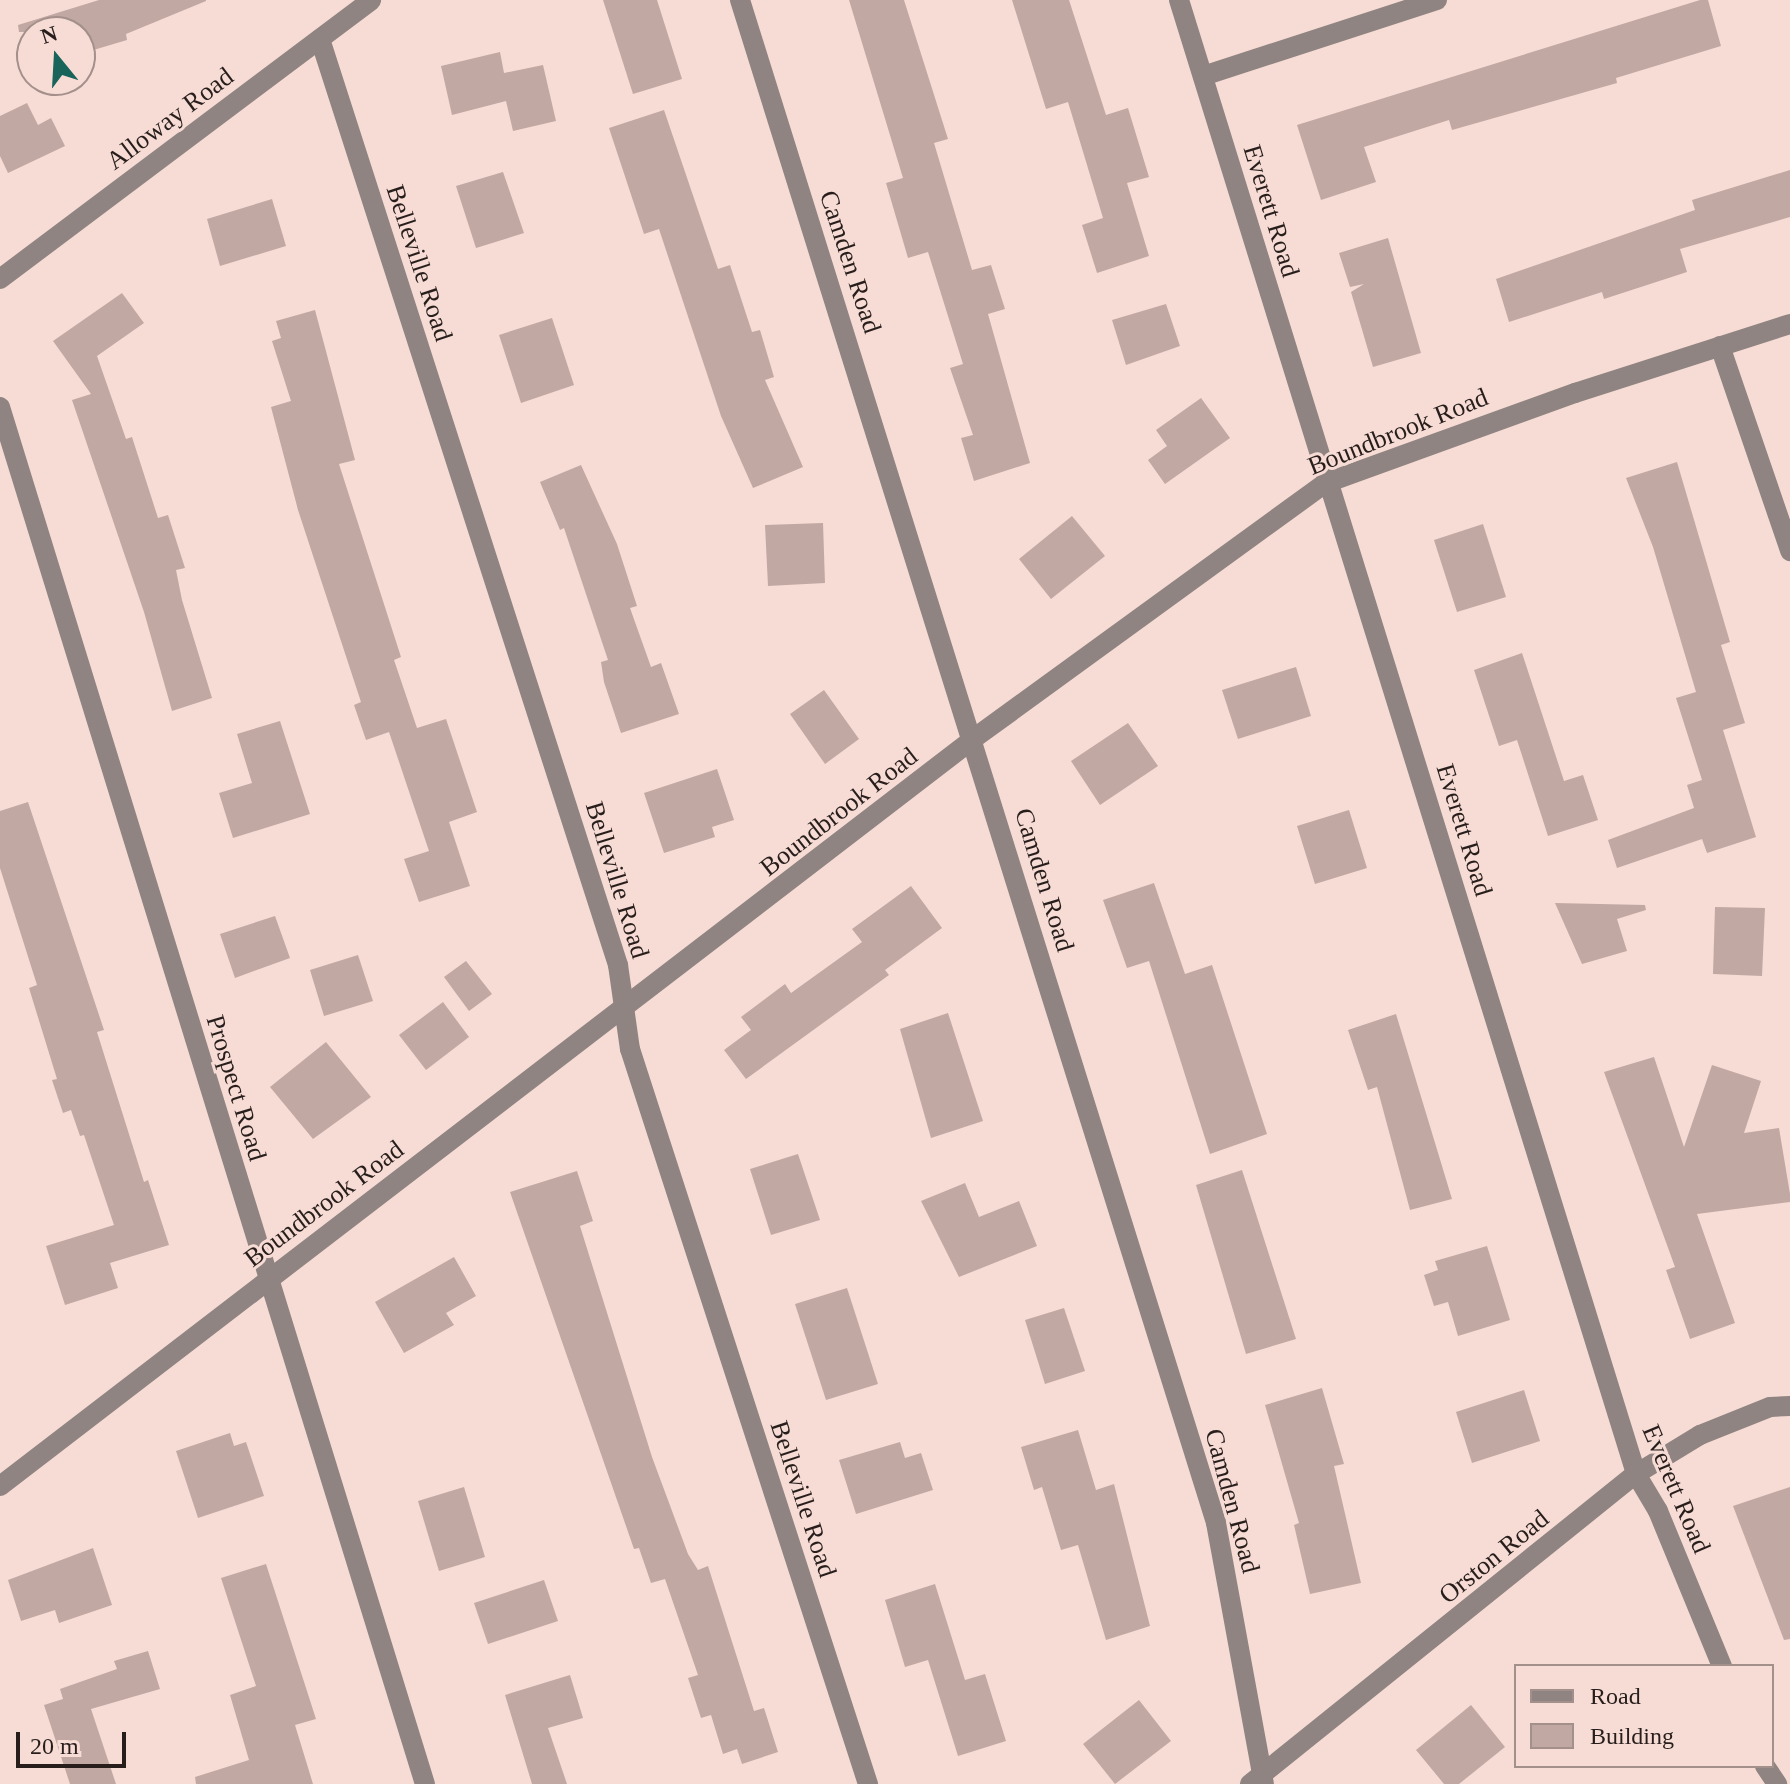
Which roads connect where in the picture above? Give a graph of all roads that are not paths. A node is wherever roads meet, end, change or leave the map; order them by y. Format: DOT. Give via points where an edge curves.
graph roads {
  1 [pos="371,0"];
  2 [pos="740,0"];
  3 [pos="1179,0"];
  4 [pos="1437,0"];
  5 [pos="320,39"];
  6 [pos="1203,76"];
  7 [pos="0,279"];
  8 [pos="1790,324"];
  9 [pos="1720,346"];
  10 [pos="0,407"];
  11 [pos="1326,483"];
  12 [pos="1790,551"];
  13 [pos="973,739"];
  14 [pos="623,1009"];
  15 [pos="268,1279"];
  16 [pos="1790,1406"];
  17 [pos="1636,1474"];
  18 [pos="0,1486"];
  19 [pos="1721,1664"];
  20 [pos="1259,1781"];
  21 [pos="425,1784"];
  22 [pos="868,1784"];
  1 -- 5 [label="street, Alloway Road"];
  2 -- 13 [label="street, Camden Road"];
  3 -- 6 [label="street, Everett Road"];
  4 -- 6 [label="street"];
  5 -- 7 [label="street, Alloway Road"];
  5 -- 14 [label="street, Belleville Road" via="618,965"];
  6 -- 11 [label="street, Everett Road"];
  8 -- 9 [label="street, Boundbrook Road"];
  9 -- 11 [label="street, Boundbrook Road"];
  9 -- 12 [label="street"];
  10 -- 15 [label="street, Prospect Road"];
  11 -- 13 [label="street, Boundbrook Road"];
  11 -- 17 [label="street, Everett Road"];
  13 -- 14 [label="street, Boundbrook Road"];
  13 -- 20 [label="street, Camden Road" via="1216,1523"];
  14 -- 15 [label="street, Boundbrook Road"];
  14 -- 22 [label="street, Belleville Road" via="630,1049"];
  15 -- 18 [label="street, Boundbrook Road"];
  15 -- 21 [label="street, Prospect Road"];
  16 -- 17 [label="street, Orston Road" via="1770,1407 1700,1435"];
  17 -- 19 [label="street, Everett Road" via="1658,1511"];
  17 -- 20 [label="street, Orston Road"];
}
